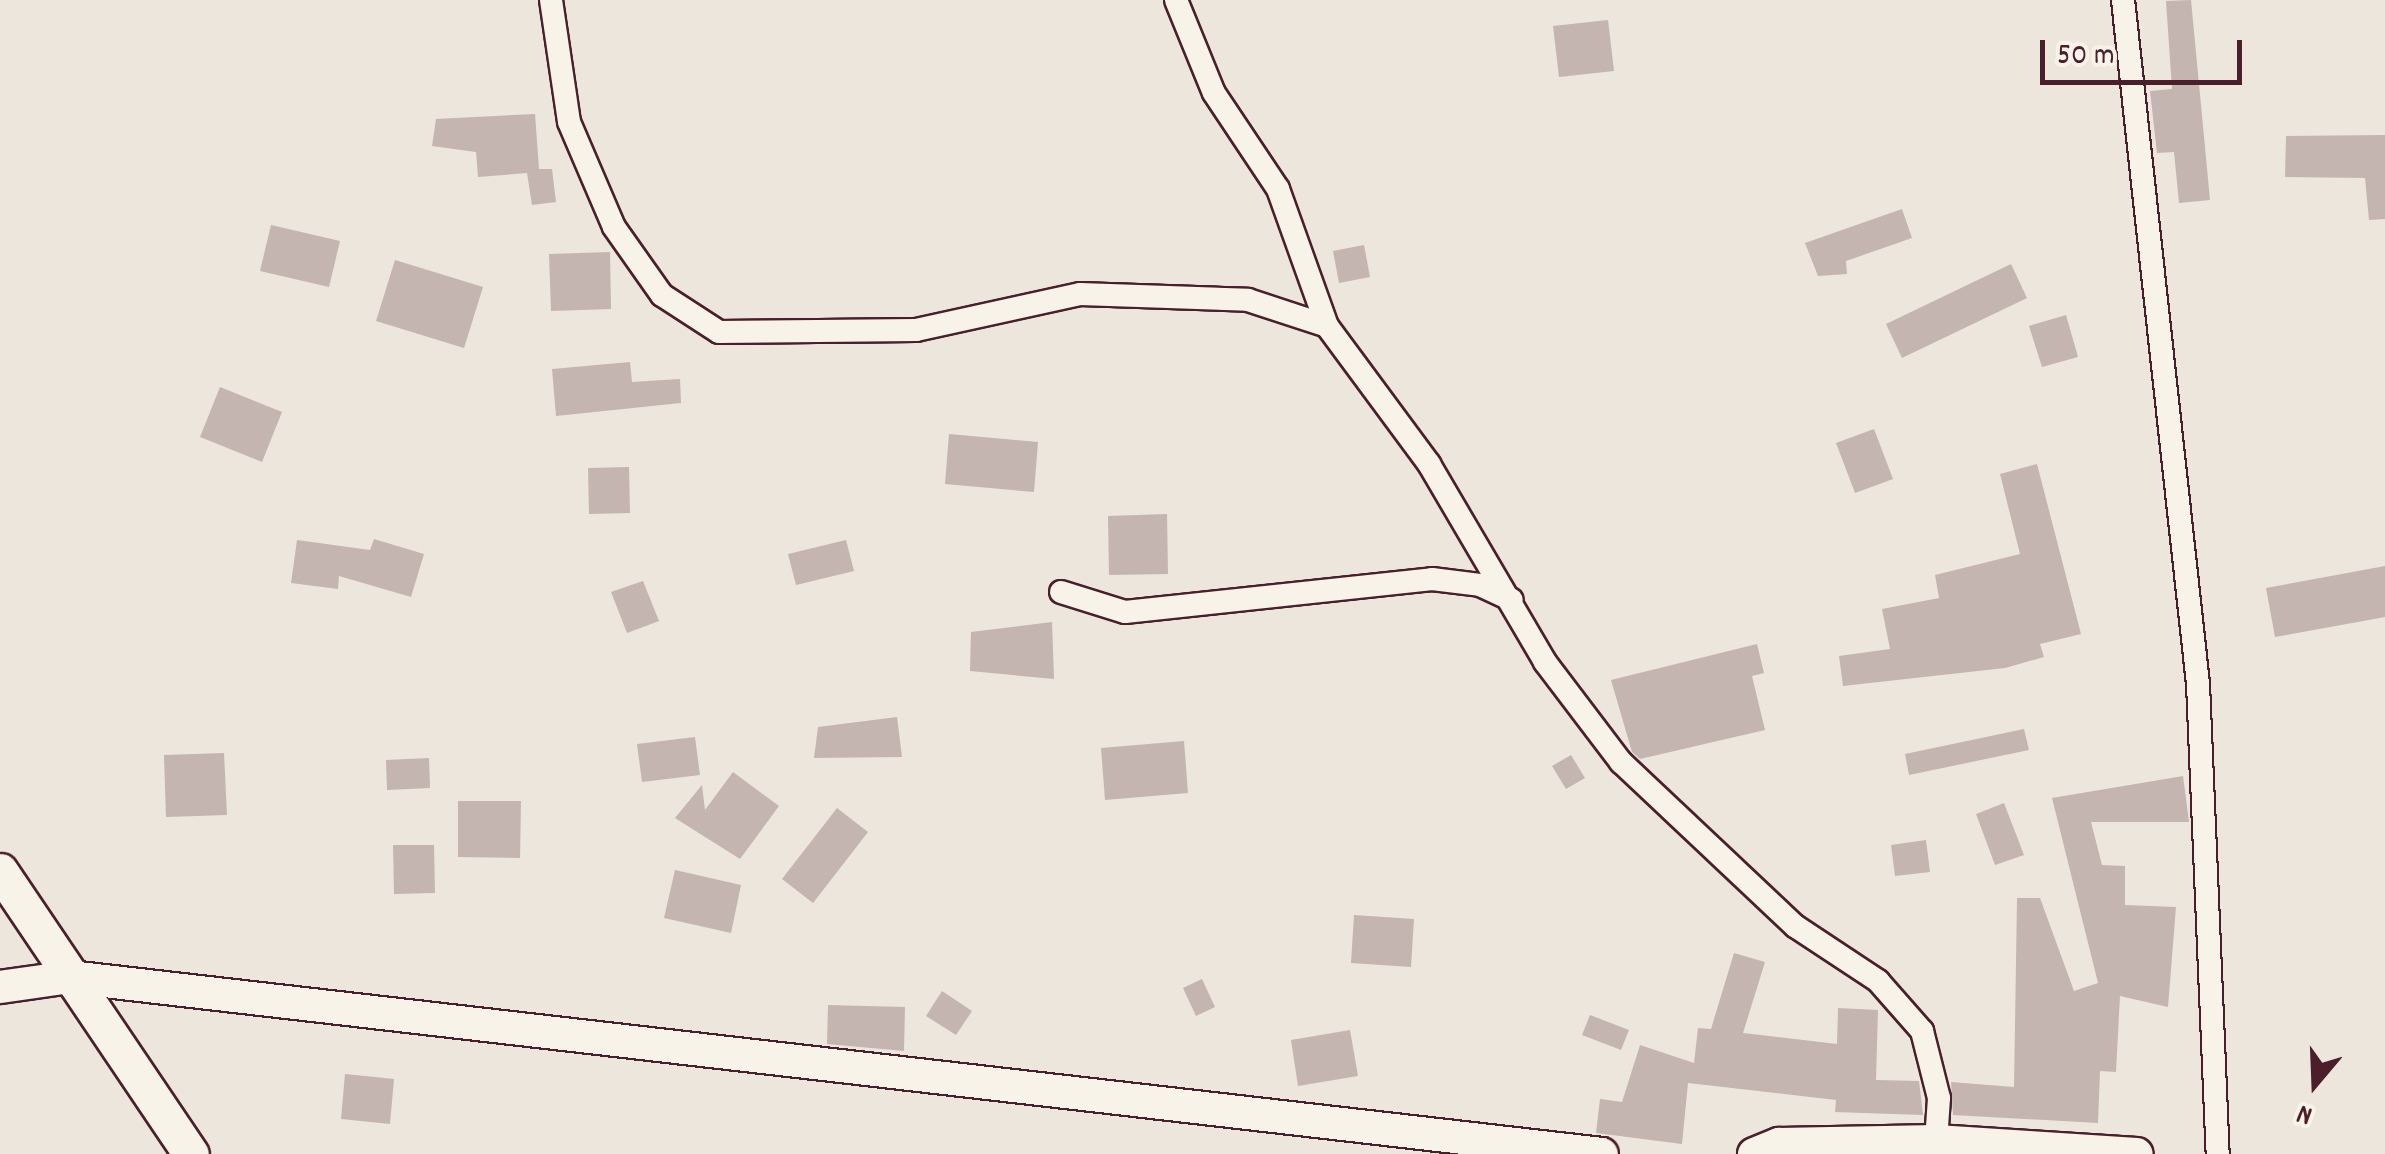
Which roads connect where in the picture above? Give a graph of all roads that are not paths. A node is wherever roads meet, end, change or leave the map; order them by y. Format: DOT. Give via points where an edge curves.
graph roads {
  1 [pos="552,0"];
  2 [pos="1176,0"];
  3 [pos="2123,0"];
  4 [pos="1328,326"];
  5 [pos="1062,592"];
  6 [pos="1512,600"];
  7 [pos="0,871"];
  8 [pos="70,978"];
  9 [pos="0,986"];
  10 [pos="1936,1141"];
  11 [pos="1770,1151"];
  12 [pos="191,1154"];
  13 [pos="1602,1154"];
  14 [pos="2137,1154"];
  15 [pos="2218,1154"];
  1 -- 4 [label="street" via="569,122 588,171 638,264 688,319 749,338 916,330 1080,294 1248,300"];
  2 -- 4 [label="street" via="1214,93 1278,188"];
  3 -- 15 [label="street" via="2198,684"];
  4 -- 6 [label="street" via="1429,464"];
  5 -- 6 [label="street" via="1125,612 1432,579 1480,584"];
  6 -- 10 [label="street" via="1577,710 1652,796 1765,888 1795,926 1878,981 1922,1031 1939,1098"];
  7 -- 8 [label="main road"];
  8 -- 9 [label="street"];
  8 -- 12 [label="main road"];
  8 -- 13 [label="street"];
  10 -- 11 [label="street"];
  10 -- 14 [label="street"];
}
